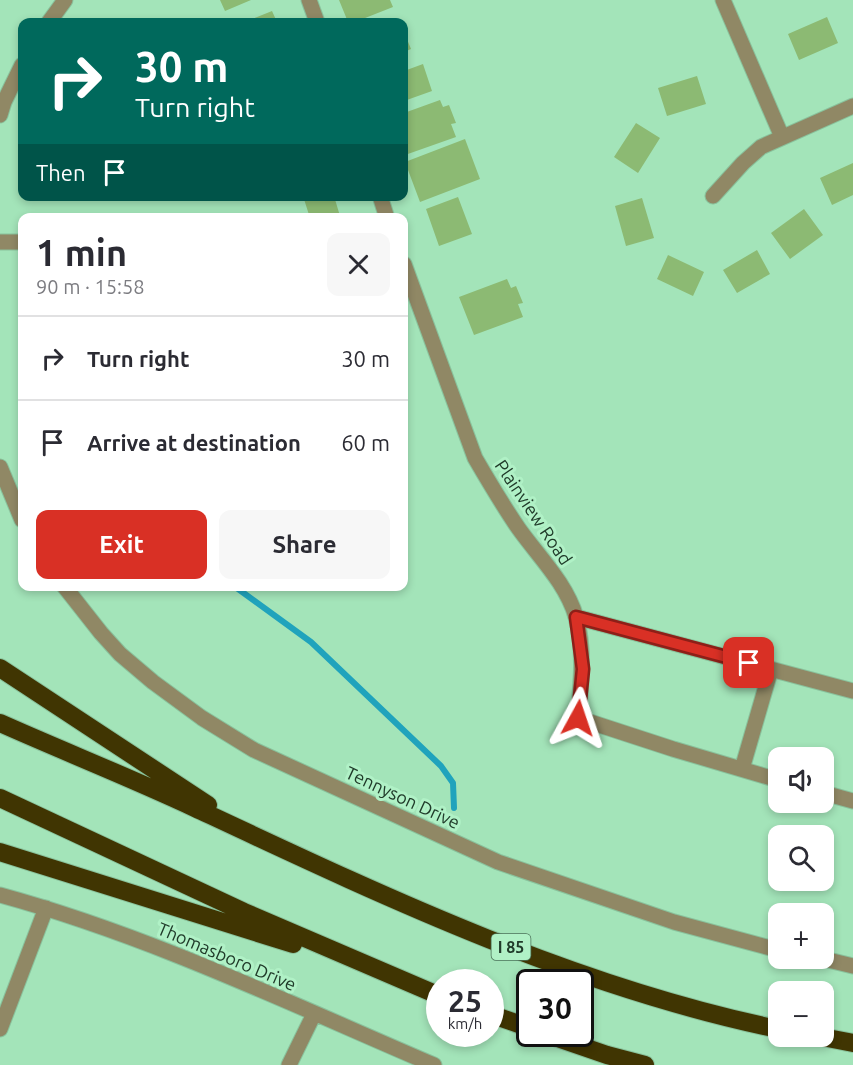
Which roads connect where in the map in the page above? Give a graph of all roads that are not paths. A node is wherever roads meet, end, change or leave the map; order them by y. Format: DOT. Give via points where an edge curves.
graph roads {
  1 [pos="65,0"];
  2 [pos="309,0"];
  3 [pos="723,0"];
  4 [pos="52,18"];
  5 [pos="316,18"];
  6 [pos="18,73"];
  7 [pos="853,106"];
  8 [pos="0,115"];
  9 [pos="782,137"];
  10 [pos="713,196"];
  11 [pos="0,242"];
  12 [pos="18,242"];
  13 [pos="408,275"];
  14 [pos="0,467"];
  15 [pos="18,510"];
  16 [pos="68,591"];
  17 [pos="576,617"];
  18 [pos="0,668"];
  19 [pos="771,669"];
  20 [pos="853,690"];
  21 [pos="0,723"];
  22 [pos="742,769"];
  23 [pos="768,777"];
  24 [pos="834,796"];
  25 [pos="0,798"];
  26 [pos="853,801"];
  27 [pos="254,836"];
  28 [pos="0,852"];
  29 [pos="0,895"];
  30 [pos="46,908"];
  31 [pos="768,947"];
  32 [pos="834,961"];
  33 [pos="853,966"];
  34 [pos="369,967"];
  35 [pos="426,990"];
  36 [pos="314,1014"];
  37 [pos="768,1026"];
  38 [pos="0,1029"];
  39 [pos="834,1039"];
  40 [pos="853,1043"];
  41 [pos="586,1047"];
  42 [pos="289,1065"];
  43 [pos="434,1065"];
  44 [pos="645,1065"];
  1 -- 4 [label="street"];
  2 -- 5 [label="street"];
  3 -- 9 [label="street"];
  6 -- 8 [label="street"];
  7 -- 9 [label="street"];
  9 -- 10 [label="street" via="749,158"];
  11 -- 12 [label="street"];
  13 -- 17 [label="street, Plainview Road" via="475,458 513,520 564,589"];
  14 -- 15 [label="street"];
  16 -- 31 [label="street, Tennyson Drive" via="100,633 153,682 254,750 498,862 674,922"];
  17 -- 19 [label="street"];
  17 -- 22 [label="street, Plainview Road" via="583,669 578,718"];
  18 -- 27 [label="highway"];
  19 -- 20 [label="street"];
  19 -- 22 [label="street"];
  21 -- 27 [label="highway, I 85"];
  22 -- 23 [label="street"];
  24 -- 26 [label="street"];
  25 -- 34 [label="highway"];
  27 -- 37 [label="highway, I 85" via="398,902 548,961 623,988"];
  28 -- 34 [label="highway"];
  29 -- 30 [label="street, Thomasboro Drive"];
  30 -- 36 [label="street, Thomasboro Drive" via="183,958"];
  30 -- 38 [label="street"];
  32 -- 33 [label="street"];
  34 -- 35 [label="highway"];
  36 -- 42 [label="street"];
  36 -- 43 [label="street, Thomasboro Drive"];
  39 -- 40 [label="highway"];
  41 -- 44 [label="highway"];
}
